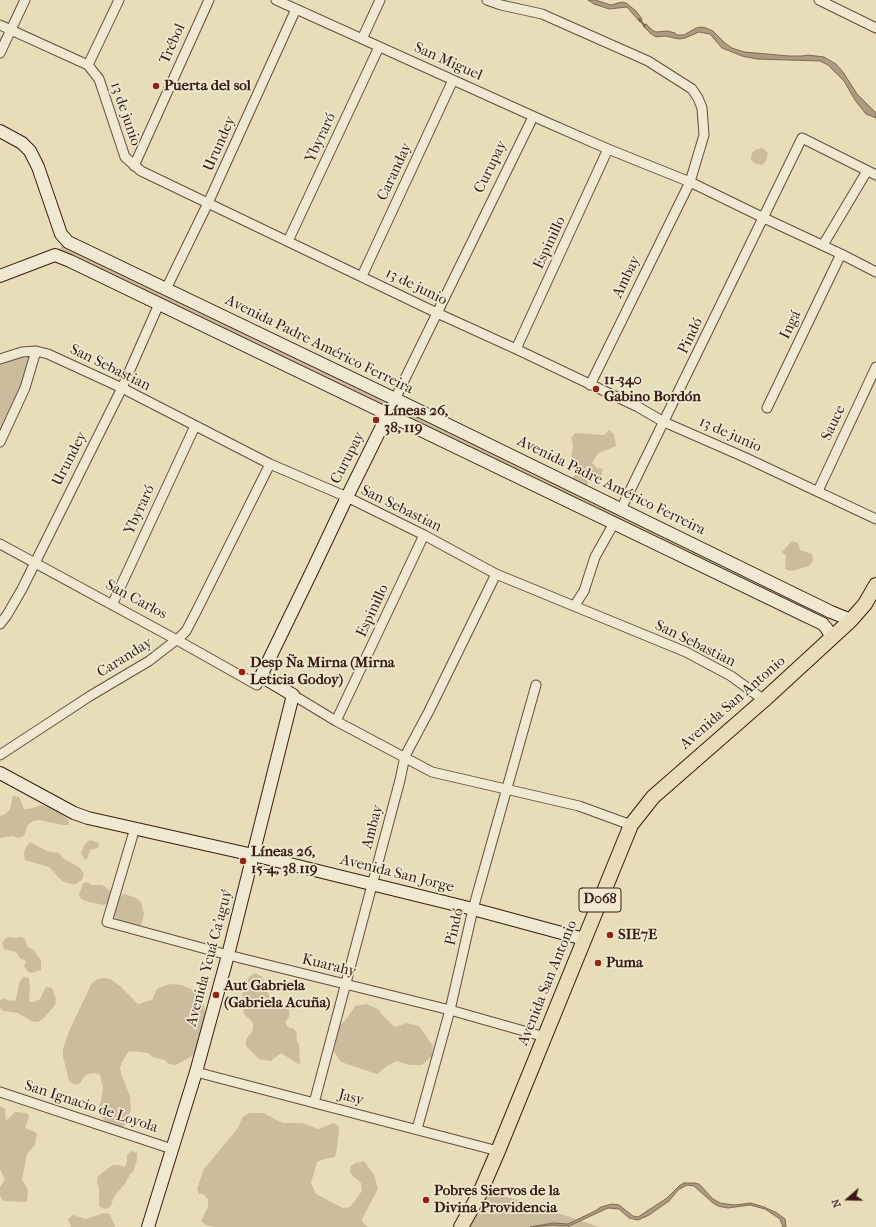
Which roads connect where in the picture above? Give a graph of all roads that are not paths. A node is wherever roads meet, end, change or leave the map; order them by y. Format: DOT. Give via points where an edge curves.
graph roads {
  1 [pos="25,0"];
  2 [pos="119,0"];
  3 [pos="209,0"];
  4 [pos="276,0"];
  5 [pos="380,0"];
  6 [pos="487,0"];
  7 [pos="819,0"];
  8 [pos="296,9"];
  9 [pos="0,25"];
  10 [pos="876,28"];
  11 [pos="11,30"];
  12 [pos="362,39"];
  13 [pos="379,47"];
  14 [pos="0,53"];
  15 [pos="88,65"];
  16 [pos="454,80"];
  17 [pos="534,116"];
  18 [pos="0,131"];
  19 [pos="608,150"];
  20 [pos="134,166"];
  21 [pos="867,171"];
  22 [pos="876,176"];
  23 [pos="690,182"];
  24 [pos="208,203"];
  25 [pos="764,218"];
  26 [pos="61,234"];
  27 [pos="288,241"];
  28 [pos="823,245"];
  29 [pos="841,254"];
  30 [pos="55,255"];
  31 [pos="876,272"];
  32 [pos="0,276"];
  33 [pos="362,276"];
  34 [pos="166,289"];
  35 [pos="159,304"];
  36 [pos="437,313"];
  37 [pos="516,349"];
  38 [pos="36,351"];
  39 [pos="0,359"];
  40 [pos="876,367"];
  41 [pos="590,385"];
  42 [pos="122,388"];
  43 [pos="396,399"];
  44 [pos="767,408"];
  45 [pos="388,414"];
  46 [pos="664,422"];
  47 [pos="195,426"];
  48 [pos="0,442"];
  49 [pos="270,464"];
  50 [pos="818,491"];
  51 [pos="346,497"];
  52 [pos="621,509"];
  53 [pos="876,519"];
  54 [pos="614,523"];
  55 [pos="424,535"];
  56 [pos="0,544"];
  57 [pos="35,562"];
  58 [pos="496,574"];
  59 [pos="876,585"];
  60 [pos="112,605"];
  61 [pos="575,605"];
  62 [pos="831,612"];
  63 [pos="851,620"];
  64 [pos="0,624"];
  65 [pos="823,624"];
  66 [pos="832,638"];
  67 [pos="177,640"];
  68 [pos="259,680"];
  69 [pos="536,685"];
  70 [pos="293,695"];
  71 [pos="764,700"];
  72 [pos="336,721"];
  73 [pos="0,755"];
  74 [pos="405,756"];
  75 [pos="0,772"];
  76 [pos="507,790"];
  77 [pos="632,825"];
  78 [pos="135,828"];
  79 [pos="253,855"];
  80 [pos="373,884"];
  81 [pos="473,909"];
  82 [pos="584,939"];
  83 [pos="228,955"];
  84 [pos="346,984"];
  85 [pos="450,1010"];
  86 [pos="545,1037"];
  87 [pos="196,1072"];
  88 [pos="0,1092"];
  89 [pos="314,1102"];
  90 [pos="417,1130"];
  91 [pos="172,1149"];
  92 [pos="498,1151"];
  93 [pos="148,1227"];
  94 [pos="461,1227"];
  1 -- 11 [label="street"];
  2 -- 15 [label="street"];
  3 -- 20 [label="street, Trébol"];
  4 -- 8 [label="street, San Miguel"];
  5 -- 12 [label="street"];
  6 -- 23 [label="street, Ambay" via="542,14 648,61 692,89 702,108 704,135"];
  7 -- 10 [label="street"];
  8 -- 12 [label="street, San Miguel"];
  8 -- 24 [label="street, Urundey"];
  9 -- 11 [label="street, 13 de junio"];
  11 -- 14 [label="street"];
  11 -- 15 [label="street, 13 de junio"];
  12 -- 13 [label="street, San Miguel"];
  13 -- 16 [label="street, San Miguel"];
  13 -- 27 [label="street, Ybyraró"];
  15 -- 20 [label="street, 13 de junio" via="99,79 125,157"];
  16 -- 17 [label="street, San Miguel"];
  16 -- 33 [label="street, Caranday"];
  17 -- 19 [label="street, San Miguel"];
  17 -- 36 [label="street, Curupay"];
  18 -- 26 [label="street" via="22,143 30,151"];
  19 -- 23 [label="street, San Miguel"];
  19 -- 37 [label="street, Espinillo"];
  20 -- 24 [label="street, 13 de junio"];
  21 -- 22 [label="street"];
  21 -- 25 [label="street, Pindó" via="802,138"];
  21 -- 28 [label="street"];
  23 -- 25 [label="street, San Miguel"];
  23 -- 41 [label="street, Ambay"];
  24 -- 27 [label="street, 13 de junio"];
  24 -- 34 [label="street, Urundey"];
  25 -- 28 [label="street, San Miguel"];
  25 -- 46 [label="street, Pindó"];
  26 -- 30 [label="street" via="61,246"];
  26 -- 34 [label="street, Avenida Padre Américo Ferreira" via="68,242"];
  27 -- 33 [label="street, 13 de junio"];
  28 -- 29 [label="street, San Miguel"];
  29 -- 31 [label="street, San Miguel"];
  29 -- 44 [label="street, Ingá"];
  30 -- 32 [label="street"];
  30 -- 35 [label="street"];
  33 -- 36 [label="street, 13 de junio"];
  34 -- 43 [label="street, Avenida Padre Américo Ferreira"];
  35 -- 42 [label="street, Urundey"];
  35 -- 45 [label="street"];
  36 -- 37 [label="street, 13 de junio"];
  36 -- 43 [label="street, Curupay"];
  37 -- 41 [label="street, 13 de junio"];
  38 -- 39 [label="street, San Sebastian" via="22,352"];
  38 -- 42 [label="street, San Sebastian"];
  38 -- 48 [label="street" via="25,388"];
  40 -- 50 [label="street, Sauce"];
  41 -- 46 [label="street, 13 de junio"];
  42 -- 47 [label="street, San Sebastian"];
  42 -- 57 [label="street, Urundey"];
  43 -- 45 [label="street, Curupay"];
  43 -- 52 [label="street, Avenida Padre Américo Ferreira"];
  45 -- 51 [label="street, Curupay"];
  45 -- 54 [label="street"];
  46 -- 50 [label="street, 13 de junio"];
  46 -- 52 [label="street, Pindó"];
  47 -- 49 [label="street, San Sebastian"];
  47 -- 60 [label="street, Ybyraró"];
  49 -- 51 [label="street, San Sebastian"];
  49 -- 67 [label="street, Caranday" via="189,626"];
  50 -- 53 [label="street, 13 de junio"];
  51 -- 55 [label="street, San Sebastian"];
  51 -- 68 [label="street, Curupay"];
  52 -- 62 [label="street, Avenida Padre Américo Ferreira"];
  54 -- 61 [label="street" via="595,557 584,591"];
  54 -- 65 [label="street"];
  55 -- 58 [label="street, San Sebastian"];
  55 -- 72 [label="street, Espinillo"];
  56 -- 57 [label="street, San Carlos"];
  57 -- 60 [label="street, San Carlos"];
  57 -- 64 [label="street, Urundey"];
  58 -- 61 [label="street, San Sebastian"];
  58 -- 74 [label="street, Ambay"];
  59 -- 63 [label="main road, Avenida San Antonio / D068" via="865,604"];
  60 -- 67 [label="street, San Carlos"];
  61 -- 71 [label="street, San Sebastian" via="686,652 731,676"];
  62 -- 63 [label="street, Avenida Padre Américo Ferreira"];
  62 -- 65 [label="street"];
  63 -- 66 [label="main road, Avenida San Antonio / D068"];
  65 -- 66 [label="street"];
  66 -- 71 [label="main road, Avenida San Antonio / D068"];
  67 -- 68 [label="street, San Carlos"];
  67 -- 73 [label="street, Caranday" via="144,664"];
  68 -- 70 [label="street, San Carlos"];
  69 -- 76 [label="street, Pindó"];
  70 -- 72 [label="street, San Carlos"];
  70 -- 79 [label="street, Avenida Ycuá Ca'aguý"];
  71 -- 77 [label="main road, Avenida San Antonio / D068" via="653,797"];
  72 -- 74 [label="street, San Carlos"];
  74 -- 76 [label="street, San Carlos" via="432,772"];
  74 -- 80 [label="street, Ambay"];
  75 -- 78 [label="street, Avenida San Jorge" via="74,813"];
  76 -- 77 [label="street, San Carlos" via="579,806"];
  76 -- 81 [label="street, Pindó"];
  77 -- 82 [label="main road, Avenida San Antonio / D068"];
  78 -- 79 [label="street, Avenida San Jorge"];
  78 -- 83 [label="street, Kuarahy" via="106,922"];
  79 -- 80 [label="street, Avenida San Jorge"];
  79 -- 83 [label="street, Avenida Ycuá Ca'aguý"];
  80 -- 81 [label="street, Avenida San Jorge"];
  80 -- 84 [label="street, Ambay"];
  81 -- 82 [label="street, Avenida San Jorge"];
  81 -- 85 [label="street, Pindó"];
  82 -- 86 [label="main road, Avenida San Antonio / D068"];
  83 -- 84 [label="street, Kuarahy"];
  83 -- 87 [label="street, Avenida Ycuá Ca'aguý"];
  84 -- 85 [label="street, Kuarahy"];
  84 -- 89 [label="street, Ambay"];
  85 -- 86 [label="street, Kuarahy"];
  85 -- 90 [label="street, Pindó"];
  86 -- 92 [label="main road, Avenida San Antonio / D068"];
  87 -- 89 [label="street, Jasy"];
  87 -- 91 [label="street, Avenida Ycuá Ca'aguý"];
  88 -- 91 [label="street, San Ignacio de Loyola"];
  89 -- 90 [label="street, Jasy"];
  90 -- 92 [label="street, Jasy"];
  91 -- 93 [label="street, Avenida Ycuá Ca'aguý"];
  92 -- 94 [label="main road, Avenida San Antonio / D068" via="479,1195"];
}
